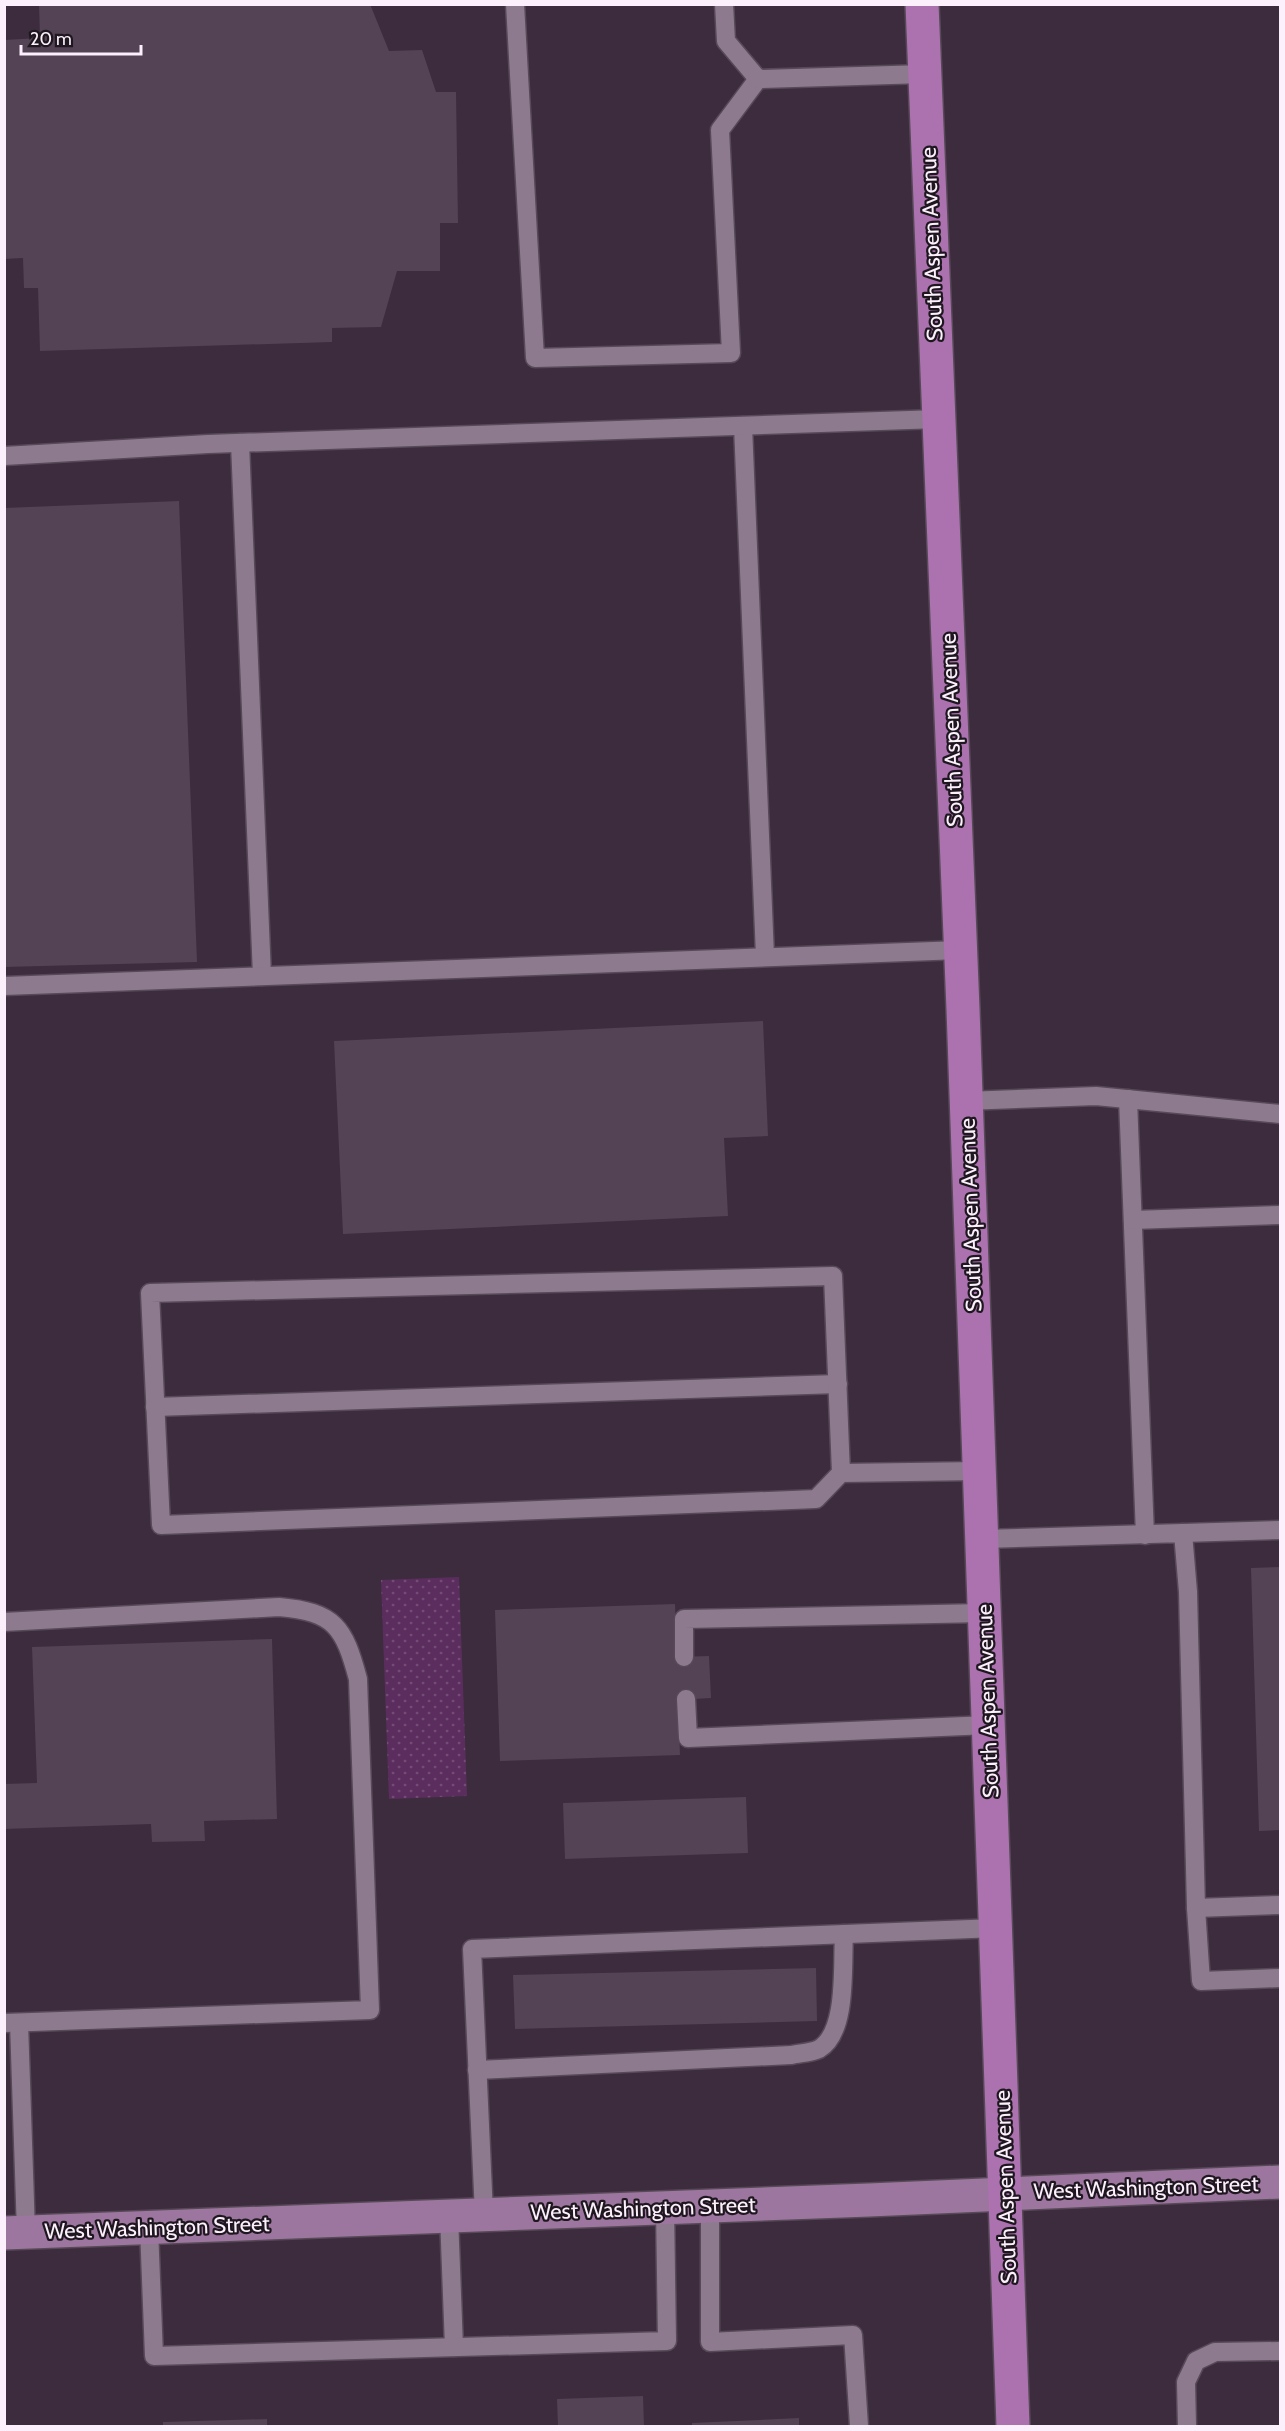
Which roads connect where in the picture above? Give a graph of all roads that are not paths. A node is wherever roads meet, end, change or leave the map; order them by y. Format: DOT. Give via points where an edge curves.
graph roads {
  1 [pos="515,4"];
  2 [pos="724,4"];
  3 [pos="922,4"];
  4 [pos="924,74"];
  5 [pos="758,79"];
  6 [pos="939,419"];
  7 [pos="743,426"];
  8 [pos="240,443"];
  9 [pos="4,456"];
  10 [pos="960,950"];
  11 [pos="765,956"];
  12 [pos="262,976"];
  13 [pos="4,986"];
  14 [pos="1128,1099"];
  15 [pos="965,1101"];
  16 [pos="1281,1114"];
  17 [pos="1281,1215"];
  18 [pos="1133,1220"];
  19 [pos="838,1384"];
  20 [pos="155,1407"];
  21 [pos="979,1471"];
  22 [pos="841,1473"];
  23 [pos="1281,1530"];
  24 [pos="1183,1533"];
  25 [pos="1145,1535"];
  26 [pos="982,1539"];
  27 [pos="984,1613"];
  28 [pos="4,1622"];
  29 [pos="684,1657"];
  30 [pos="686,1699"];
  31 [pos="988,1725"];
  32 [pos="1281,1905"];
  33 [pos="1196,1908"];
  34 [pos="996,1928"];
  35 [pos="844,1934"];
  36 [pos="1281,1978"];
  37 [pos="12,2023"];
  38 [pos="477,2070"];
  39 [pos="1281,2182"];
  40 [pos="1005,2194"];
  41 [pos="710,2205"];
  42 [pos="665,2207"];
  43 [pos="484,2214"];
  44 [pos="449,2216"];
  45 [pos="149,2228"];
  46 [pos="15,2232"];
  47 [pos="454,2347"];
  48 [pos="1281,2351"];
  49 [pos="859,2427"];
  50 [pos="1013,2427"];
  51 [pos="1188,2427"];
  1 -- 5 [label="lane" via="535,358 730,352 720,130"];
  2 -- 5 [label="lane" via="726,41"];
  3 -- 4 [label="main road, South Aspen Avenue"];
  4 -- 5 [label="lane"];
  4 -- 6 [label="main road, South Aspen Avenue"];
  6 -- 7 [label="lane"];
  6 -- 10 [label="main road, South Aspen Avenue"];
  7 -- 8 [label="lane"];
  7 -- 11 [label="lane"];
  8 -- 9 [label="lane"];
  8 -- 12 [label="lane"];
  10 -- 11 [label="lane"];
  10 -- 15 [label="main road, South Aspen Avenue"];
  11 -- 12 [label="lane"];
  12 -- 13 [label="lane"];
  14 -- 15 [label="lane" via="1096,1096"];
  14 -- 16 [label="lane"];
  14 -- 18 [label="lane"];
  15 -- 21 [label="main road, South Aspen Avenue"];
  17 -- 18 [label="lane"];
  18 -- 25 [label="lane"];
  19 -- 20 [label="lane"];
  19 -- 20 [label="lane" via="833,1276 150,1293"];
  19 -- 22 [label="lane"];
  20 -- 22 [label="lane" via="161,1525 816,1499"];
  21 -- 22 [label="lane"];
  21 -- 26 [label="main road, South Aspen Avenue"];
  23 -- 24 [label="lane"];
  24 -- 25 [label="lane"];
  24 -- 33 [label="lane"];
  25 -- 26 [label="lane"];
  26 -- 27 [label="main road, South Aspen Avenue"];
  27 -- 29 [label="lane" via="684,1619"];
  27 -- 31 [label="main road, South Aspen Avenue"];
  28 -- 37 [label="lane" via="279,1607 305,1610 333,1623 348,1644 358,1679 370,2010"];
  30 -- 31 [label="lane" via="688,1738"];
  31 -- 34 [label="main road, South Aspen Avenue"];
  32 -- 33 [label="lane"];
  33 -- 36 [label="lane" via="1201,1981"];
  34 -- 35 [label="lane"];
  34 -- 40 [label="main road, South Aspen Avenue"];
  35 -- 38 [label="lane" via="839,2021 831,2038 818,2050 791,2055"];
  35 -- 38 [label="lane" via="472,1949"];
  37 -- 46 [label="lane"];
  38 -- 43 [label="lane"];
  39 -- 40 [label="main road, West Washington Street"];
  40 -- 41 [label="main road, West Washington Street"];
  40 -- 50 [label="main road, South Aspen Avenue"];
  41 -- 42 [label="main road, West Washington Street"];
  41 -- 49 [label="lane" via="710,2342 853,2335"];
  42 -- 43 [label="main road, West Washington Street"];
  42 -- 47 [label="lane" via="668,2341"];
  43 -- 44 [label="main road, West Washington Street"];
  44 -- 45 [label="main road, West Washington Street"];
  44 -- 47 [label="lane"];
  45 -- 46 [label="main road, West Washington Street"];
  45 -- 47 [label="lane" via="154,2356"];
  48 -- 51 [label="lane" via="1215,2352 1196,2361 1186,2382"];
}
